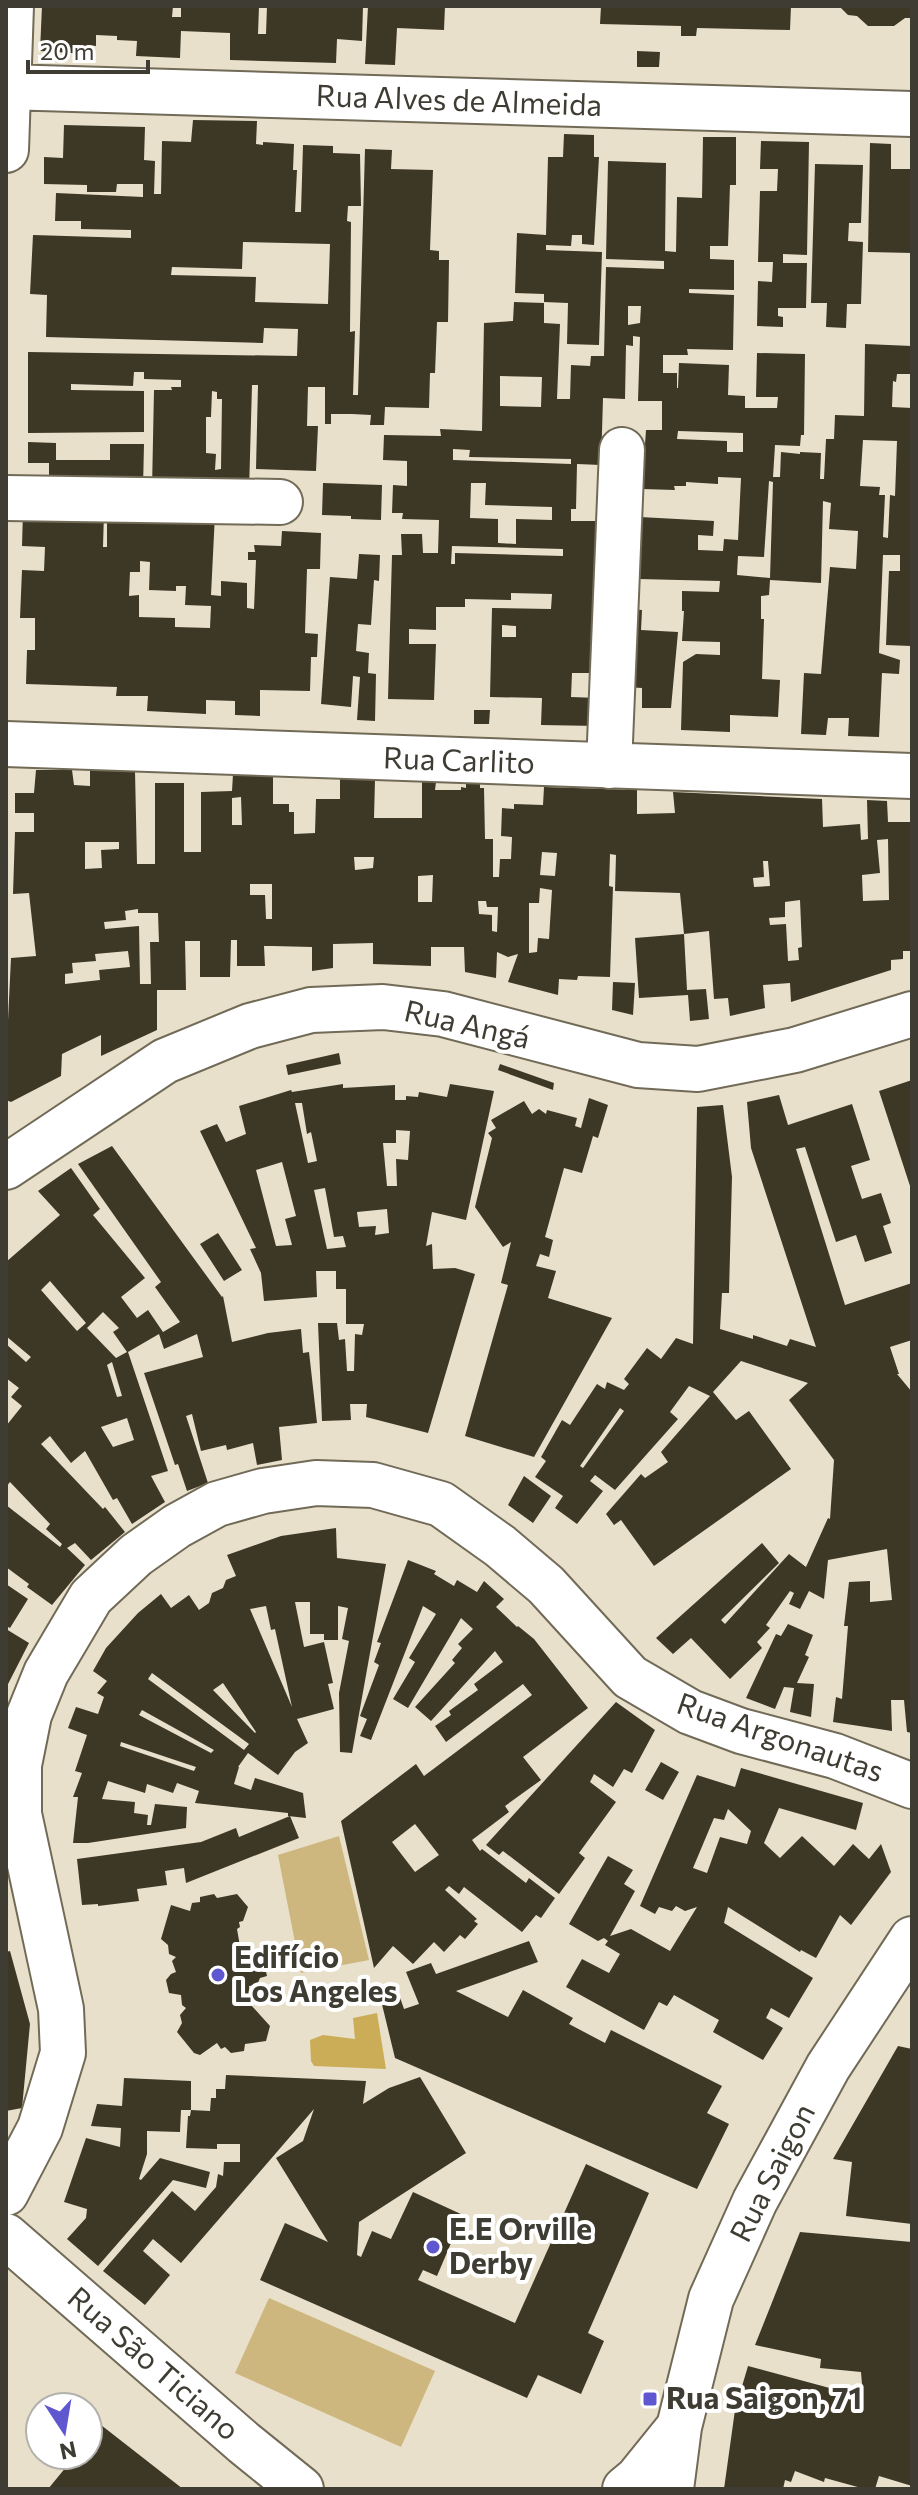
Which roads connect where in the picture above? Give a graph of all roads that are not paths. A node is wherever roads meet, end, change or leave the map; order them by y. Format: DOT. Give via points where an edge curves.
graph roads {
  1 [pos="11,6"];
  2 [pos="7,87"];
  3 [pos="912,114"];
  4 [pos="6,150"];
  5 [pos="622,450"];
  6 [pos="6,498"];
  7 [pos="280,502"];
  8 [pos="6,744"];
  9 [pos="609,766"];
  10 [pos="912,776"];
  11 [pos="912,1014"];
  12 [pos="6,1167"];
  13 [pos="912,1786"];
  14 [pos="912,1939"];
  15 [pos="6,2193"];
  16 [pos="6,2236"];
  17 [pos="679,2427"];
  18 [pos="301,2489"];
  19 [pos="625,2489"];
  20 [pos="671,2489"];
  1 -- 2 [label="street"];
  2 -- 3 [label="street, Rua Alves de Almeida"];
  2 -- 4 [label="street"];
  5 -- 9 [label="street"];
  6 -- 7 [label="street"];
  8 -- 9 [label="street, Rua Carlito"];
  9 -- 10 [label="street, Rua Carlito"];
  11 -- 12 [label="street, Rua Angá" via="795,1050 698,1069 638,1065 443,1014 383,1007 311,1010 250,1026 165,1061"];
  13 -- 15 [label="street, Rua Argonautas" via="835,1756 690,1712 630,1677 546,1585 441,1504 373,1485 316,1483 217,1504 136,1555 91,1597 46,1673 29,1715 19,1765 19,1814 61,2009 63,2053 40,2128"];
  14 -- 17 [label="street, Rua Saigon" via="828,2067 755,2201 711,2299"];
  16 -- 18 [label="street, Rua São Ticiano"];
  17 -- 19 [label="street, Rua Saigon"];
  17 -- 20 [label="street, Rua Saigon"];
}
